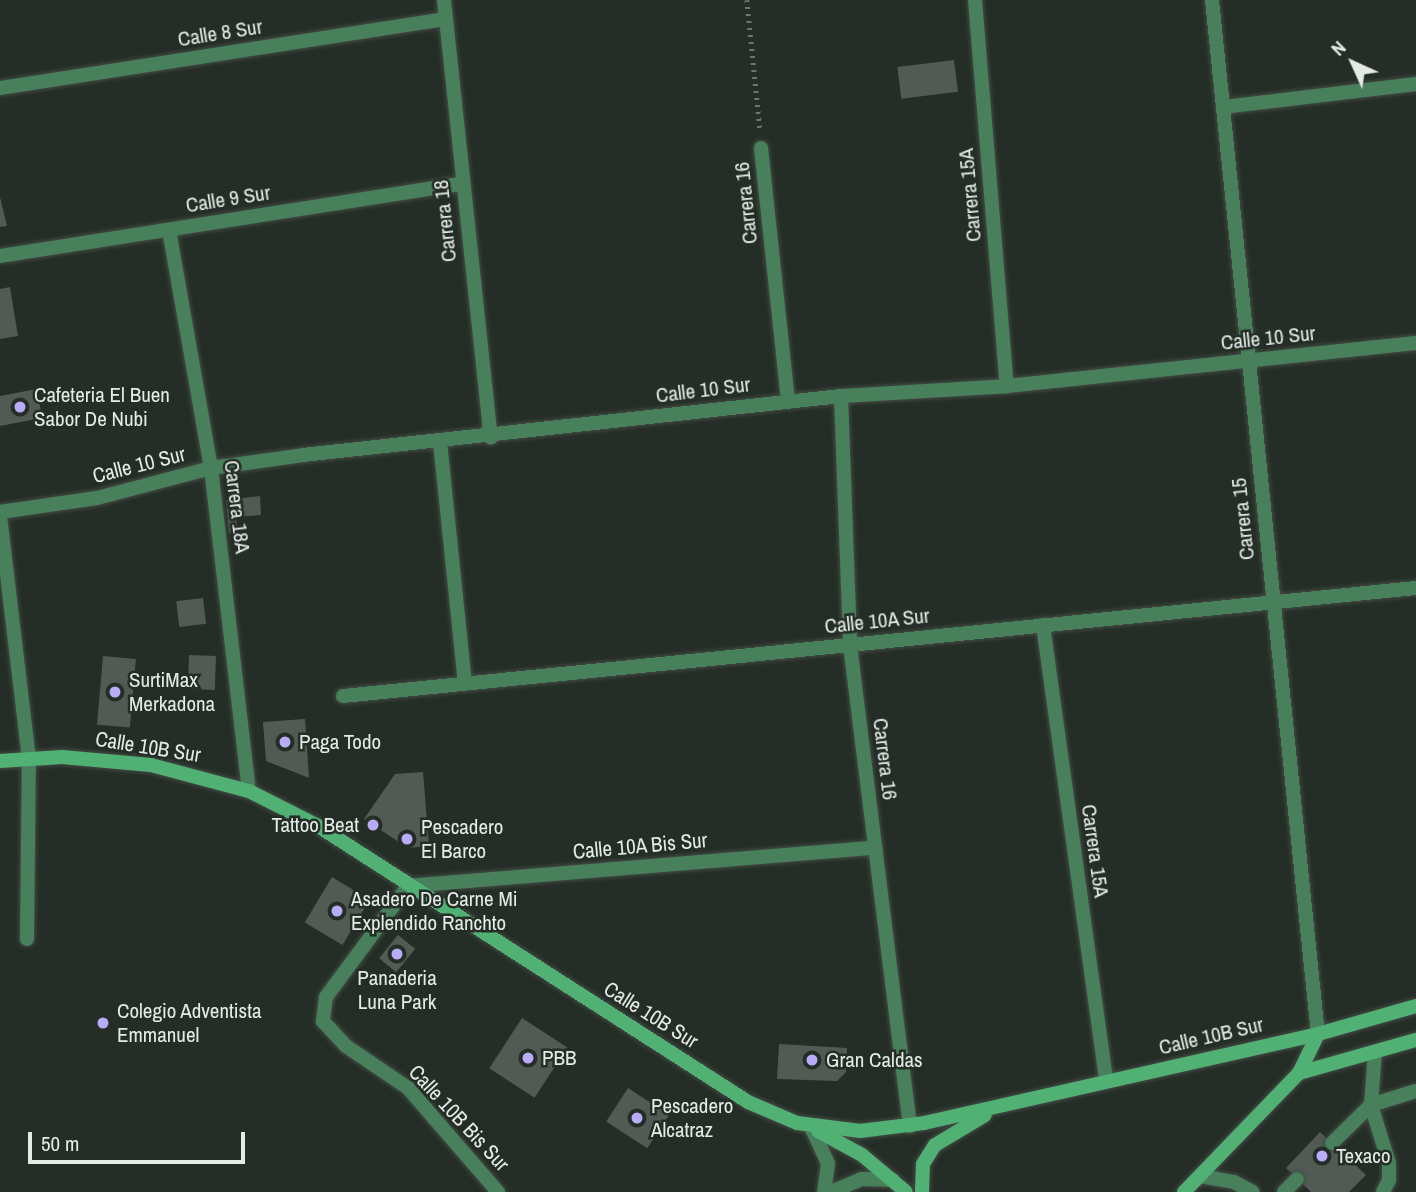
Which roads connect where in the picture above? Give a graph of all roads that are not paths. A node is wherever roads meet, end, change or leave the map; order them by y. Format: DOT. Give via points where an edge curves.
graph roads {
  1 [pos="444,0"];
  2 [pos="975,0"];
  3 [pos="1212,0"];
  4 [pos="446,19"];
  5 [pos="1416,85"];
  6 [pos="0,88"];
  7 [pos="1223,107"];
  8 [pos="761,148"];
  9 [pos="462,184"];
  10 [pos="169,230"];
  11 [pos="0,256"];
  12 [pos="1416,343"];
  13 [pos="1247,361"];
  14 [pos="1007,386"];
  15 [pos="841,396"];
  16 [pos="789,401"];
  17 [pos="491,437"];
  18 [pos="440,442"];
  19 [pos="211,468"];
  20 [pos="0,514"];
  21 [pos="1416,588"];
  22 [pos="1274,603"];
  23 [pos="1043,625"];
  24 [pos="850,645"];
  25 [pos="465,684"];
  26 [pos="343,696"];
  27 [pos="29,758"];
  28 [pos="0,761"];
  29 [pos="249,792"];
  30 [pos="875,848"];
  31 [pos="408,886"];
  32 [pos="27,939"];
  33 [pos="1416,1006"];
  34 [pos="1318,1034"];
  35 [pos="1416,1040"];
  36 [pos="1374,1052"];
  37 [pos="1299,1073"];
  38 [pos="1106,1081"];
  39 [pos="1416,1091"];
  40 [pos="1012,1102"];
  41 [pos="1371,1105"];
  42 [pos="797,1123"];
  43 [pos="909,1126"];
  44 [pos="812,1129"];
  45 [pos="1332,1143"];
  46 [pos="1200,1176"];
  47 [pos="1297,1179"];
  48 [pos="900,1186"];
  49 [pos="498,1192"];
  50 [pos="824,1192"];
  51 [pos="831,1192"];
  52 [pos="922,1192"];
  53 [pos="1184,1192"];
  54 [pos="1253,1192"];
  55 [pos="1284,1192"];
  56 [pos="1383,1192"];
  1 -- 4 [label="street, Carrera 18"];
  2 -- 14 [label="street, Carrera 15A"];
  3 -- 7 [label="street, Carrera 15"];
  4 -- 6 [label="street, Calle 8 Sur"];
  4 -- 9 [label="street, Carrera 18"];
  5 -- 7 [label="street"];
  7 -- 13 [label="street, Carrera 15"];
  8 -- 16 [label="street, Carrera 16"];
  9 -- 10 [label="street, Calle 9 Sur"];
  9 -- 17 [label="street, Carrera 18"];
  10 -- 11 [label="street, Calle 9 Sur"];
  10 -- 19 [label="street, Carrera 18A"];
  12 -- 13 [label="street, Calle 10 Sur"];
  13 -- 14 [label="street, Calle 10 Sur"];
  13 -- 22 [label="street, Carrera 15"];
  14 -- 15 [label="street, Calle 10 Sur"];
  15 -- 16 [label="street, Calle 10 Sur"];
  15 -- 24 [label="street, Carrera 16"];
  16 -- 17 [label="street, Calle 10 Sur"];
  17 -- 18 [label="street, Calle 10 Sur"];
  18 -- 19 [label="street, Calle 10 Sur"];
  18 -- 25 [label="street"];
  19 -- 20 [label="street, Calle 10 Sur" via="97,498"];
  19 -- 29 [label="street, Carrera 18A"];
  20 -- 27 [label="street"];
  21 -- 22 [label="street, Calle 10A Sur"];
  22 -- 23 [label="street, Calle 10A Sur"];
  22 -- 34 [label="street, Carrera 15"];
  23 -- 24 [label="street, Calle 10A Sur"];
  23 -- 38 [label="street, Carrera 15A"];
  24 -- 25 [label="street, Calle 10A Sur"];
  24 -- 30 [label="street, Carrera 16"];
  25 -- 26 [label="street, Calle 10A Sur"];
  27 -- 28 [label="main road, Calle 10B Sur"];
  27 -- 29 [label="main road, Calle 10B Sur" via="151,765"];
  27 -- 32 [label="street"];
  29 -- 31 [label="main road, Calle 10B Sur" via="318,826"];
  30 -- 31 [label="street, Calle 10A Bis Sur"];
  30 -- 43 [label="street, Carrera 16"];
  31 -- 42 [label="main road, Calle 10B Sur" via="748,1102"];
  31 -- 49 [label="street, Calle 10B Bis Sur" via="326,997 323,1021 346,1046 408,1088"];
  33 -- 34 [label="main road, Calle 10B Sur"];
  34 -- 37 [label="main road"];
  34 -- 38 [label="main road, Calle 10B Sur"];
  35 -- 36 [label="main road"];
  36 -- 37 [label="main road"];
  36 -- 41 [label="street"];
  37 -- 46 [label="main road"];
  38 -- 40 [label="main road, Calle 10B Sur"];
  39 -- 41 [label="street"];
  40 -- 43 [label="main road, Calle 10B Sur"];
  40 -- 52 [label="main road" via="934,1145 923,1164"];
  41 -- 45 [label="street"];
  41 -- 56 [label="street" via="1389,1163"];
  42 -- 43 [label="main road, Calle 10B Sur" via="860,1131"];
  42 -- 44 [label="main road"];
  44 -- 48 [label="main road" via="853,1149"];
  44 -- 50 [label="street" via="828,1164"];
  46 -- 53 [label="main road"];
  46 -- 54 [label="street"];
  47 -- 55 [label="street"];
  48 -- 51 [label="street" via="872,1177"];
}
